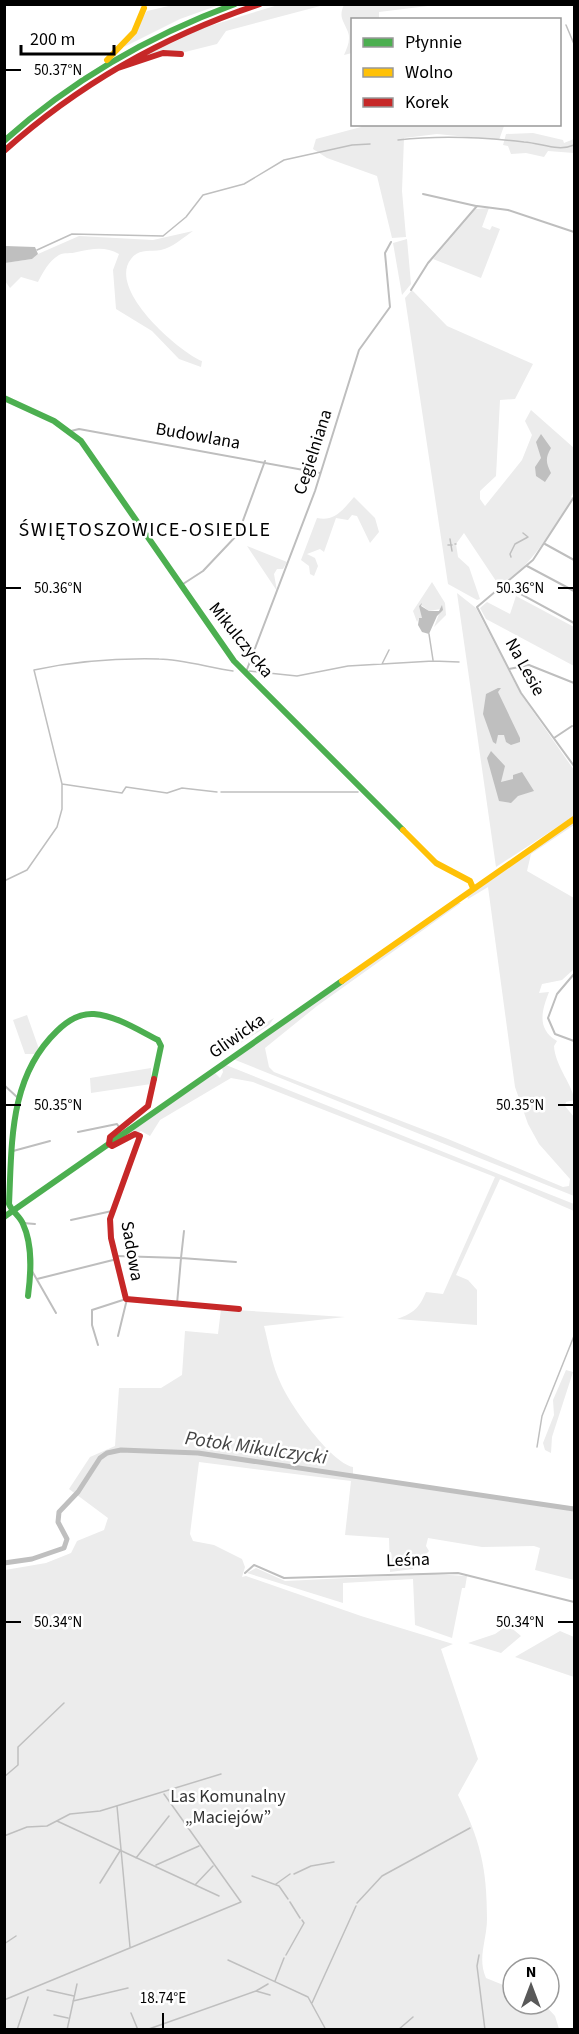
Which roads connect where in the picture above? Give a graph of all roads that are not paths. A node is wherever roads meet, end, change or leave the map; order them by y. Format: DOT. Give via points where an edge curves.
graph roads {
  1 [pos="235,4"];
  2 [pos="260,4"];
  3 [pos="144,8"];
  4 [pos="181,54"];
  5 [pos="97,69"];
  6 [pos="105,73"];
  7 [pos="4,141"];
  8 [pos="4,151"];
  9 [pos="423,194"];
  10 [pos="477,206"];
  11 [pos="574,232"];
  12 [pos="391,242"];
  13 [pos="411,290"];
  14 [pos="4,398"];
  15 [pos="71,431"];
  16 [pos="265,461"];
  17 [pos="320,472"];
  18 [pos="574,496"];
  19 [pos="545,544"];
  20 [pos="574,560"];
  21 [pos="527,566"];
  22 [pos="504,585"];
  23 [pos="181,586"];
  24 [pos="574,591"];
  25 [pos="574,622"];
  26 [pos="509,669"];
  27 [pos="246,674"];
  28 [pos="574,683"];
  29 [pos="572,726"];
  30 [pos="554,738"];
  31 [pos="574,756"];
  32 [pos="569,759"];
  33 [pos="574,766"];
  34 [pos="574,819"];
  35 [pos="473,888"];
  36 [pos="574,974"];
  37 [pos="574,1041"];
  38 [pos="4,1085"];
  39 [pos="18,1098"];
  40 [pos="119,1127"];
  41 [pos="78,1132"];
  42 [pos="50,1141"];
  43 [pos="109,1144"];
  44 [pos="13,1151"];
  45 [pos="13,1211"];
  46 [pos="112,1211"];
  47 [pos="4,1217"];
  48 [pos="71,1221"];
  49 [pos="23,1223"];
  50 [pos="35,1224"];
  51 [pos="184,1231"];
  52 [pos="116,1258"];
  53 [pos="181,1258"];
  54 [pos="236,1262"];
  55 [pos="30,1270"];
  56 [pos="37,1279"];
  57 [pos="28,1296"];
  58 [pos="127,1299"];
  59 [pos="177,1304"];
  60 [pos="239,1309"];
  61 [pos="56,1313"];
  62 [pos="118,1336"];
  63 [pos="98,1345"];
  64 [pos="245,1573"];
  65 [pos="574,1602"];
  1 -- 5 [label="main road" via="160,34"];
  2 -- 6 [label="main road" via="184,31"];
  3 -- 5 [label="main road" via="125,44"];
  4 -- 6 [label="main road" via="163,53"];
  5 -- 7 [label="main road"];
  6 -- 8 [label="main road" via="59,104"];
  9 -- 10 [label="street"];
  10 -- 11 [label="street" via="504,208"];
  10 -- 13 [label="street" via="428,263"];
  12 -- 17 [label="street, Cegielniana" via="385,253 390,307 359,350"];
  14 -- 15 [label="main road, Mikulczycka"];
  15 -- 16 [label="street, Budowlana" via="79,429"];
  15 -- 23 [label="main road, Mikulczycka" via="88,448"];
  16 -- 17 [label="street, Budowlana"];
  16 -- 23 [label="street" via="238,534 203,571"];
  17 -- 27 [label="street, Cegielniana"];
  18 -- 19 [label="street"];
  19 -- 20 [label="street"];
  19 -- 21 [label="street"];
  21 -- 22 [label="street"];
  21 -- 24 [label="street"];
  22 -- 25 [label="street"];
  22 -- 26 [label="street, Na Lesie" via="477,607"];
  23 -- 27 [label="main road, Mikulczycka"];
  26 -- 28 [label="street" via="532,666"];
  26 -- 30 [label="street, Na Lesie" via="521,693"];
  27 -- 35 [label="main road, Mikulczycka" via="436,863 470,881"];
  29 -- 30 [label="street"];
  30 -- 32 [label="street, Na Lesie"];
  31 -- 32 [label="street"];
  32 -- 33 [label="street, Na Lesie"];
  34 -- 35 [label="main road, Gliwicka"];
  35 -- 43 [label="main road, Gliwicka"];
  36 -- 37 [label="street" via="557,994 548,1018 555,1034"];
  38 -- 39 [label="street"];
  39 -- 40 [label="main road" via="31,1067 55,1031 73,1018 99,1015 158,1040 161,1046 147,1106"];
  39 -- 44 [label="main road"];
  40 -- 41 [label="street" via="117,1124"];
  40 -- 43 [label="main road"];
  42 -- 44 [label="street"];
  43 -- 45 [label="main road, Gliwicka"];
  43 -- 46 [label="main road, Sadowa" via="116,1145 135,1134 140,1136"];
  44 -- 45 [label="main road" via="9,1204"];
  45 -- 47 [label="main road, Gliwicka"];
  45 -- 49 [label="main road"];
  46 -- 48 [label="street"];
  46 -- 52 [label="main road, Sadowa" via="110,1229"];
  49 -- 50 [label="street"];
  49 -- 55 [label="main road"];
  51 -- 53 [label="street"];
  52 -- 53 [label="street"];
  52 -- 56 [label="street"];
  52 -- 58 [label="main road, Sadowa"];
  53 -- 54 [label="street"];
  53 -- 59 [label="street"];
  55 -- 56 [label="street"];
  55 -- 57 [label="main road"];
  56 -- 61 [label="street"];
  58 -- 59 [label="main road, Sadowa"];
  58 -- 62 [label="street"];
  58 -- 63 [label="street" via="92,1310"];
  59 -- 60 [label="main road, Sadowa"];
  64 -- 65 [label="street, Leśna" via="254,1565 284,1578 458,1573"];
}
